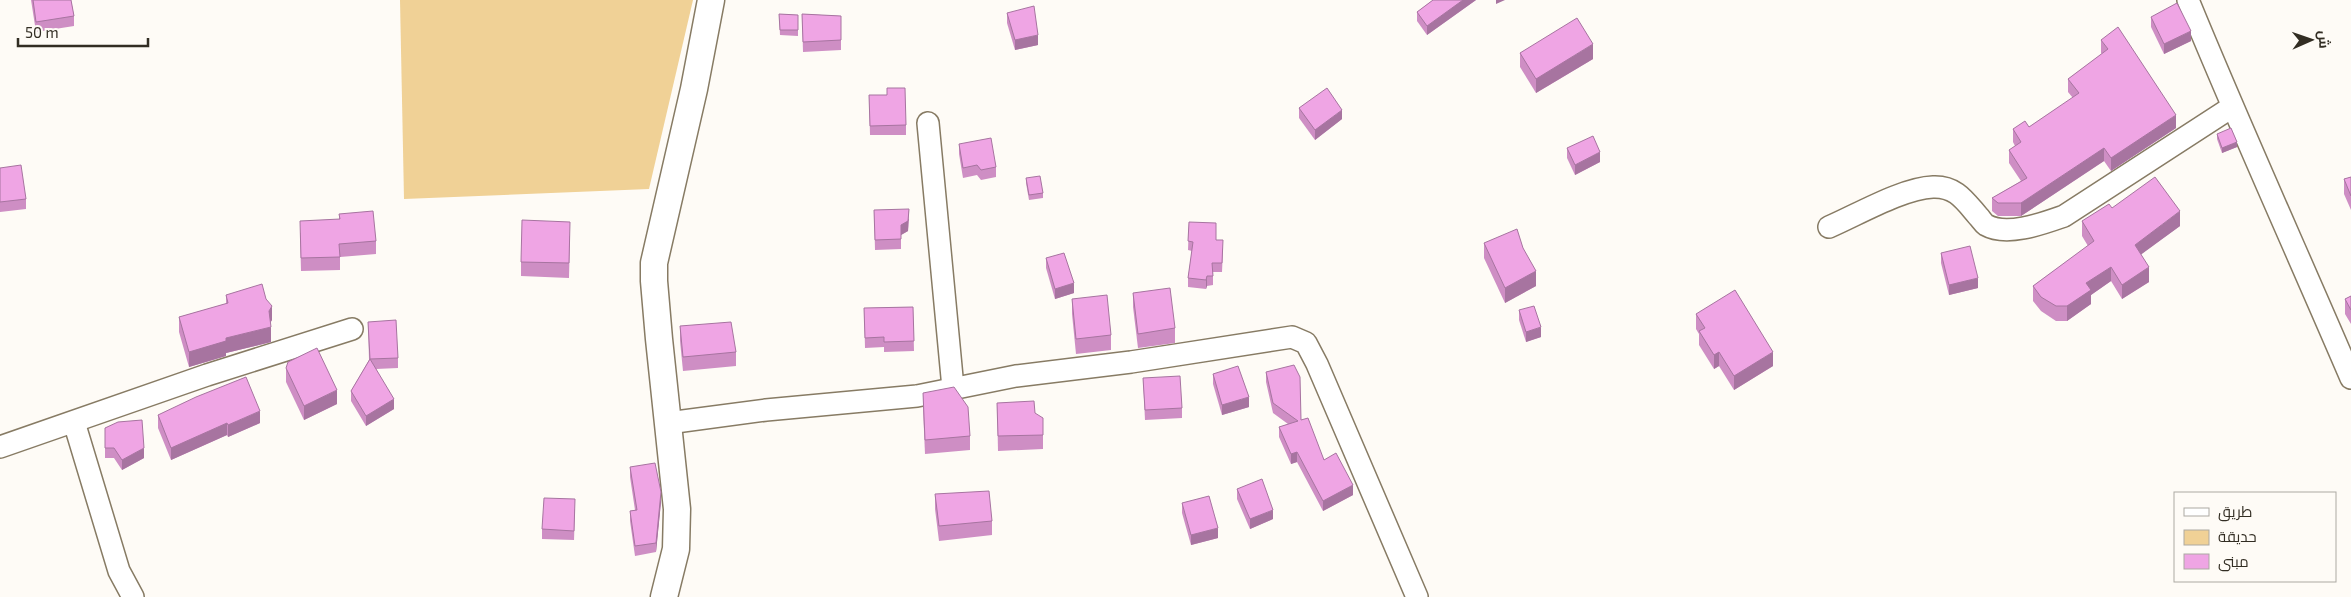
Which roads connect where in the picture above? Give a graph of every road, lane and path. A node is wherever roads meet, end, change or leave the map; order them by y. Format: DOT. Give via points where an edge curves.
graph roads {
  1 [pos="711,0"];
  2 [pos="2188,0"];
  3 [pos="2232,107"];
  4 [pos="928,123"];
  5 [pos="1830,227"];
  6 [pos="352,329"];
  7 [pos="2351,378"];
  8 [pos="953,388"];
  9 [pos="74,422"];
  10 [pos="668,423"];
  11 [pos="0,446"];
  12 [pos="133,597"];
  13 [pos="664,597"];
  14 [pos="1417,597"];
  1 -- 10 [label="main road" via="654,263"];
  2 -- 3 [label="street"];
  3 -- 5 [label="street" via="2064,216 2034,227 2004,230 1986,225 1963,197 1953,190 1933,187 1905,194"];
  3 -- 7 [label="street"];
  4 -- 8 [label="street"];
  6 -- 9 [label="street"];
  8 -- 10 [label="street" via="917,396"];
  8 -- 14 [label="street" via="1212,348 1292,337 1300,339 1306,343 1317,364"];
  9 -- 11 [label="street"];
  9 -- 12 [label="street" via="120,571"];
  10 -- 13 [label="main road" via="678,525 676,549"];
}
